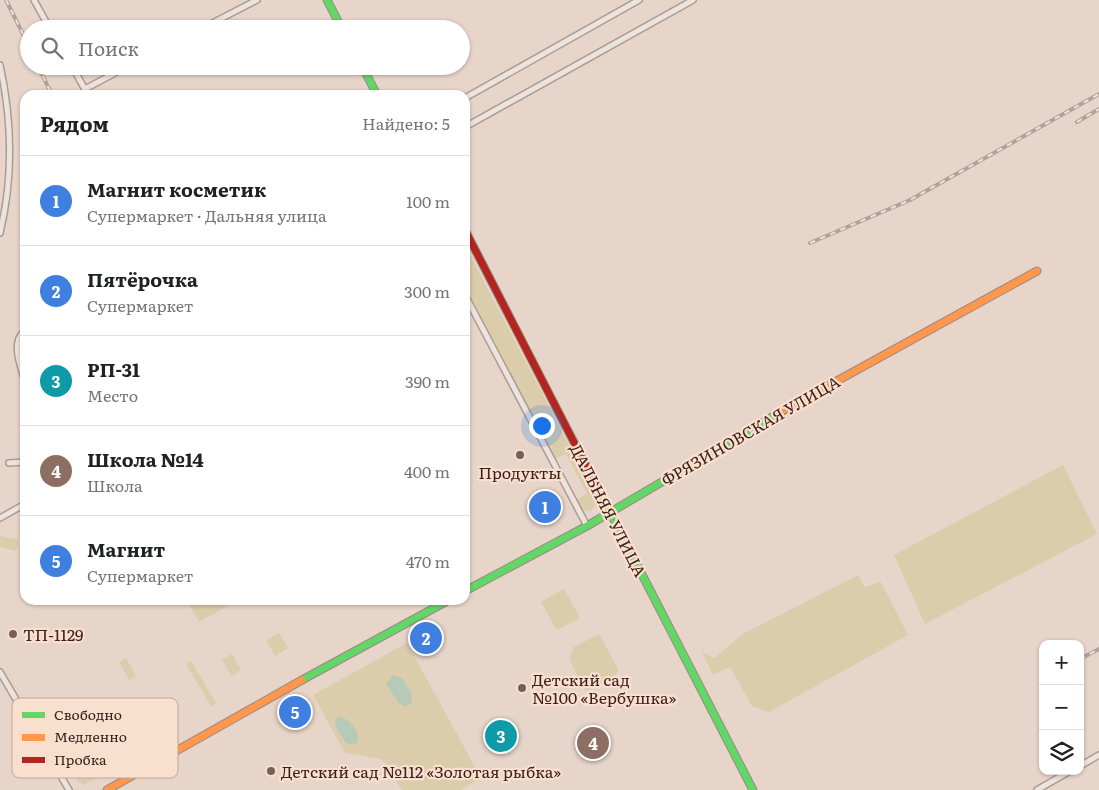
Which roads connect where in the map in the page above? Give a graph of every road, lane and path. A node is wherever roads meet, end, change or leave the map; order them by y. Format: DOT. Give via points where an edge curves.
graph roads {
  1 [pos="34,0"];
  2 [pos="257,0"];
  3 [pos="327,0"];
  4 [pos="639,0"];
  5 [pos="693,0"];
  6 [pos="45,20"];
  7 [pos="218,20"];
  8 [pos="337,20"];
  9 [pos="0,65"];
  10 [pos="77,75"];
  11 [pos="111,75"];
  12 [pos="367,75"];
  13 [pos="85,89"];
  14 [pos="374,90"];
  15 [pos="470,95"];
  16 [pos="8,113"];
  17 [pos="0,114"];
  18 [pos="470,124"];
  19 [pos="3,189"];
  20 [pos="0,233"];
  21 [pos="470,240"];
  22 [pos="1037,271"];
  23 [pos="470,304"];
  24 [pos="20,335"];
  25 [pos="20,366"];
  26 [pos="20,462"];
  27 [pos="9,463"];
  28 [pos="20,507"];
  29 [pos="610,512"];
  30 [pos="0,518"];
  31 [pos="587,526"];
  32 [pos="470,589"];
  33 [pos="440,605"];
  34 [pos="0,672"];
  35 [pos="15,698"];
  36 [pos="178,749"];
  37 [pos="1099,755"];
  38 [pos="1084,764"];
  39 [pos="1063,775"];
  40 [pos="62,778"];
  41 [pos="128,778"];
  42 [pos="69,790"];
  43 [pos="107,790"];
  44 [pos="753,790"];
  45 [pos="1037,790"];
  1 -- 6 [label="street"];
  2 -- 7 [label="street"];
  3 -- 8 [label="street"];
  4 -- 15 [label="street"];
  5 -- 18 [label="street"];
  9 -- 16 [label="street"];
  10 -- 13 [label="street"];
  11 -- 13 [label="street"];
  12 -- 14 [label="street"];
  16 -- 17 [label="street"];
  16 -- 19 [label="street" via="9,153"];
  19 -- 20 [label="street" via="5,212"];
  21 -- 29 [label="street, ДАЛЬНЯЯ УЛИЦА"];
  22 -- 29 [label="street, ФРЯЗИНОВСКАЯ УЛИЦА" via="807,396"];
  23 -- 31 [label="street, ДАЛЬНЯЯ УЛИЦА"];
  24 -- 25 [label="street"];
  26 -- 27 [label="street"];
  28 -- 30 [label="street"];
  29 -- 31 [label="street, ФРЯЗИНОВСКАЯ УЛИЦА"];
  29 -- 44 [label="street, ДАЛЬНЯЯ УЛИЦА"];
  31 -- 32 [label="street, ФРЯЗИНОВСКАЯ УЛИЦА"];
  33 -- 36 [label="street"];
  34 -- 35 [label="street"];
  37 -- 38 [label="street"];
  39 -- 45 [label="street"];
  40 -- 42 [label="street"];
  41 -- 43 [label="street"];
}
